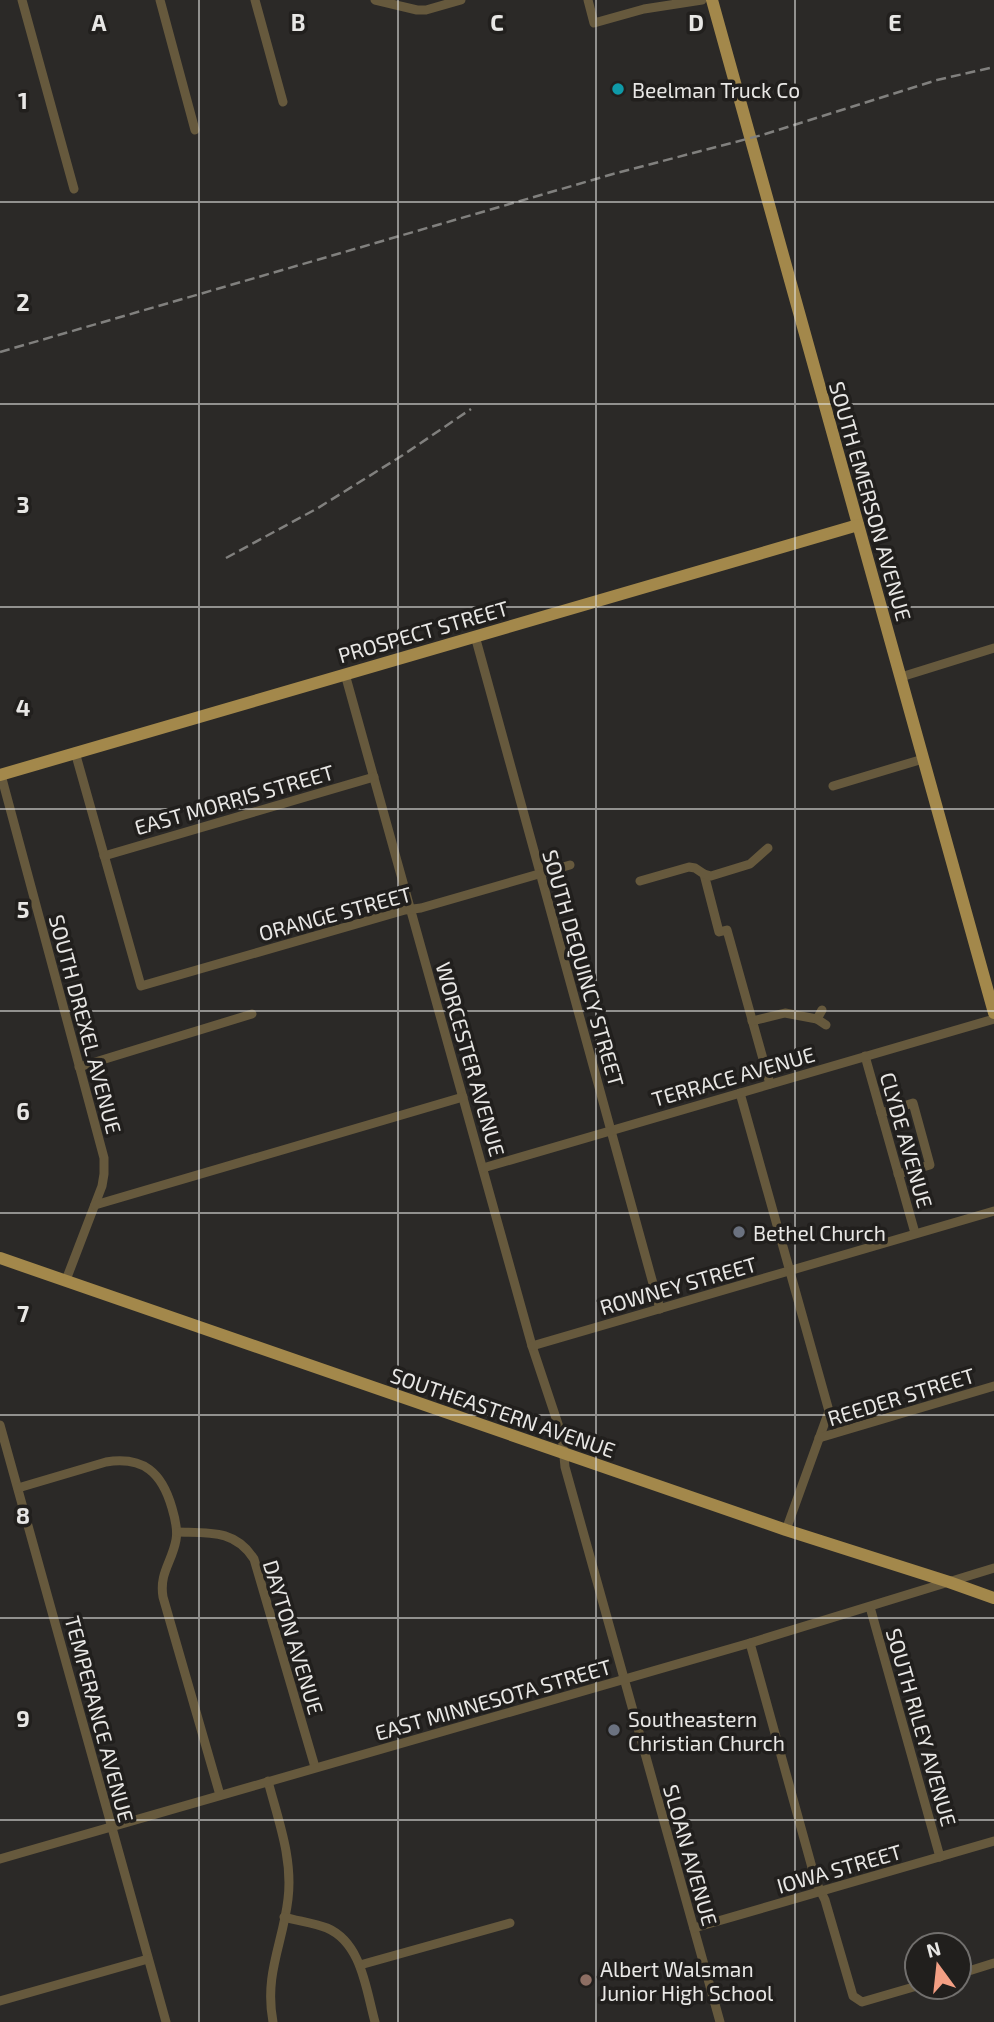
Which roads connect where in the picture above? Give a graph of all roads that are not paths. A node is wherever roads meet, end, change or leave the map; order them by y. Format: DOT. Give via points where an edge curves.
graph roads {
  1 [pos="22,0"];
  2 [pos="160,0"];
  3 [pos="255,0"];
  4 [pos="375,0"];
  5 [pos="461,0"];
  6 [pos="588,0"];
  7 [pos="702,0"];
  8 [pos="712,0"];
  9 [pos="283,102"];
  10 [pos="195,130"];
  11 [pos="74,188"];
  12 [pos="858,525"];
  13 [pos="475,636"];
  14 [pos="994,648"];
  15 [pos="345,674"];
  16 [pos="901,677"];
  17 [pos="75,752"];
  18 [pos="923,759"];
  19 [pos="0,775"];
  20 [pos="374,776"];
  21 [pos="833,786"];
  22 [pos="768,848"];
  23 [pos="104,856"];
  24 [pos="569,865"];
  25 [pos="539,873"];
  26 [pos="704,874"];
  27 [pos="640,881"];
  28 [pos="411,909"];
  29 [pos="822,1010"];
  30 [pos="994,1013"];
  31 [pos="252,1014"];
  32 [pos="817,1019"];
  33 [pos="994,1019"];
  34 [pos="752,1021"];
  35 [pos="826,1025"];
  36 [pos="865,1056"];
  37 [pos="79,1067"];
  38 [pos="770,1084"];
  39 [pos="740,1093"];
  40 [pos="463,1097"];
  41 [pos="881,1113"];
  42 [pos="611,1130"];
  43 [pos="483,1168"];
  44 [pos="898,1174"];
  45 [pos="95,1205"];
  46 [pos="994,1211"];
  47 [pos="915,1233"];
  48 [pos="0,1258"];
  49 [pos="789,1271"];
  50 [pos="65,1280"];
  51 [pos="660,1309"];
  52 [pos="532,1346"];
  53 [pos="994,1386"];
  54 [pos="0,1425"];
  55 [pos="819,1438"];
  56 [pos="564,1453"];
  57 [pos="18,1488"];
  58 [pos="786,1530"];
  59 [pos="177,1532"];
  60 [pos="994,1568"];
  61 [pos="949,1581"];
  62 [pos="994,1598"];
  63 [pos="870,1607"];
  64 [pos="750,1643"];
  65 [pos="624,1679"];
  66 [pos="315,1767"];
  67 [pos="268,1781"];
  68 [pos="220,1795"];
  69 [pos="111,1827"];
  70 [pos="994,1841"];
  71 [pos="940,1857"];
  72 [pos="0,1859"];
  73 [pos="821,1892"];
  74 [pos="284,1917"];
  75 [pos="510,1923"];
  76 [pos="694,1928"];
  77 [pos="148,1959"];
  78 [pos="994,1964"];
  79 [pos="360,1965"];
  80 [pos="973,1970"];
  81 [pos="903,1990"];
  82 [pos="0,2001"];
  83 [pos="166,2022"];
  84 [pos="273,2022"];
  85 [pos="375,2022"];
  86 [pos="720,2022"];
  1 -- 11 [label="street"];
  2 -- 10 [label="street"];
  3 -- 9 [label="street"];
  4 -- 5 [label="street" via="417,10"];
  6 -- 7 [label="street" via="594,23"];
  8 -- 12 [label="main road, SOUTH EMERSON AVENUE"];
  12 -- 13 [label="main road, PROSPECT STREET"];
  12 -- 16 [label="main road, SOUTH EMERSON AVENUE"];
  13 -- 15 [label="main road, PROSPECT STREET"];
  13 -- 25 [label="street, SOUTH DEQUINCY STREET"];
  14 -- 16 [label="street"];
  15 -- 17 [label="main road, PROSPECT STREET"];
  15 -- 20 [label="street, WORCESTER AVENUE"];
  16 -- 18 [label="main road, SOUTH EMERSON AVENUE"];
  17 -- 19 [label="main road, PROSPECT STREET"];
  17 -- 23 [label="street"];
  18 -- 21 [label="street"];
  18 -- 30 [label="main road, SOUTH EMERSON AVENUE"];
  19 -- 37 [label="street, SOUTH DREXEL AVENUE"];
  20 -- 23 [label="street, EAST MORRIS STREET"];
  20 -- 28 [label="street, WORCESTER AVENUE"];
  22 -- 26 [label="street" via="745,867"];
  23 -- 28 [label="street, ORANGE STREET" via="141,986"];
  24 -- 25 [label="street, ORANGE STREET"];
  25 -- 28 [label="street, ORANGE STREET"];
  25 -- 42 [label="street, SOUTH DEQUINCY STREET"];
  26 -- 27 [label="street" via="690,867"];
  26 -- 34 [label="street" via="719,932 727,930"];
  28 -- 40 [label="street, WORCESTER AVENUE"];
  29 -- 32 [label="street"];
  31 -- 37 [label="street"];
  32 -- 34 [label="street" via="785,1013"];
  32 -- 35 [label="street"];
  33 -- 36 [label="street, TERRACE AVENUE"];
  34 -- 38 [label="street"];
  36 -- 38 [label="street, TERRACE AVENUE"];
  36 -- 41 [label="street, CLYDE AVENUE"];
  37 -- 45 [label="street, SOUTH DREXEL AVENUE" via="104,1162"];
  38 -- 39 [label="street, TERRACE AVENUE"];
  39 -- 42 [label="street, TERRACE AVENUE"];
  39 -- 49 [label="street"];
  40 -- 43 [label="street, WORCESTER AVENUE"];
  40 -- 45 [label="street"];
  41 -- 44 [label="street, CLYDE AVENUE"];
  41 -- 44 [label="street" via="913,1103 930,1166"];
  42 -- 43 [label="street, TERRACE AVENUE"];
  42 -- 51 [label="street, SOUTH DEQUINCY STREET"];
  43 -- 52 [label="street, WORCESTER AVENUE"];
  44 -- 47 [label="street, CLYDE AVENUE"];
  45 -- 50 [label="street, SOUTH DREXEL AVENUE"];
  46 -- 47 [label="street, ROWNEY STREET"];
  47 -- 49 [label="street, ROWNEY STREET"];
  48 -- 50 [label="main road, SOUTHEASTERN AVENUE"];
  49 -- 51 [label="street, ROWNEY STREET"];
  49 -- 55 [label="street" via="829,1411"];
  50 -- 56 [label="main road, SOUTHEASTERN AVENUE"];
  51 -- 52 [label="street, ROWNEY STREET"];
  52 -- 56 [label="street, WORCESTER AVENUE"];
  53 -- 55 [label="street, REEDER STREET"];
  54 -- 57 [label="street, TEMPERANCE AVENUE"];
  55 -- 58 [label="street"];
  56 -- 58 [label="main road, SOUTHEASTERN AVENUE"];
  56 -- 65 [label="street, SLOAN AVENUE"];
  57 -- 59 [label="street" via="114,1460 135,1462 160,1479"];
  57 -- 69 [label="street, TEMPERANCE AVENUE"];
  58 -- 61 [label="main road, SOUTHEASTERN AVENUE"];
  59 -- 66 [label="street, DAYTON AVENUE" via="225,1536 254,1559"];
  59 -- 68 [label="street" via="163,1574 162,1593"];
  60 -- 61 [label="street, EAST MINNESOTA STREET"];
  61 -- 62 [label="main road, SOUTHEASTERN AVENUE"];
  61 -- 63 [label="street, EAST MINNESOTA STREET"];
  63 -- 64 [label="street, EAST MINNESOTA STREET"];
  63 -- 71 [label="street, SOUTH RILEY AVENUE"];
  64 -- 65 [label="street, EAST MINNESOTA STREET"];
  64 -- 73 [label="street"];
  65 -- 66 [label="street, EAST MINNESOTA STREET"];
  65 -- 76 [label="street, SLOAN AVENUE"];
  66 -- 67 [label="street, EAST MINNESOTA STREET"];
  67 -- 68 [label="street, EAST MINNESOTA STREET"];
  67 -- 74 [label="street" via="288,1860 289,1897"];
  68 -- 69 [label="street, EAST MINNESOTA STREET"];
  69 -- 72 [label="street, EAST MINNESOTA STREET"];
  69 -- 77 [label="street, TEMPERANCE AVENUE"];
  70 -- 71 [label="street, IOWA STREET"];
  71 -- 73 [label="street, IOWA STREET"];
  73 -- 76 [label="street, IOWA STREET"];
  73 -- 81 [label="street" via="858,2000"];
  74 -- 79 [label="street" via="332,1931 351,1947"];
  74 -- 84 [label="street" via="271,1981"];
  75 -- 79 [label="street"];
  76 -- 86 [label="street, SLOAN AVENUE"];
  77 -- 82 [label="street"];
  77 -- 83 [label="street, TEMPERANCE AVENUE"];
  78 -- 80 [label="street"];
  79 -- 85 [label="street"];
}
